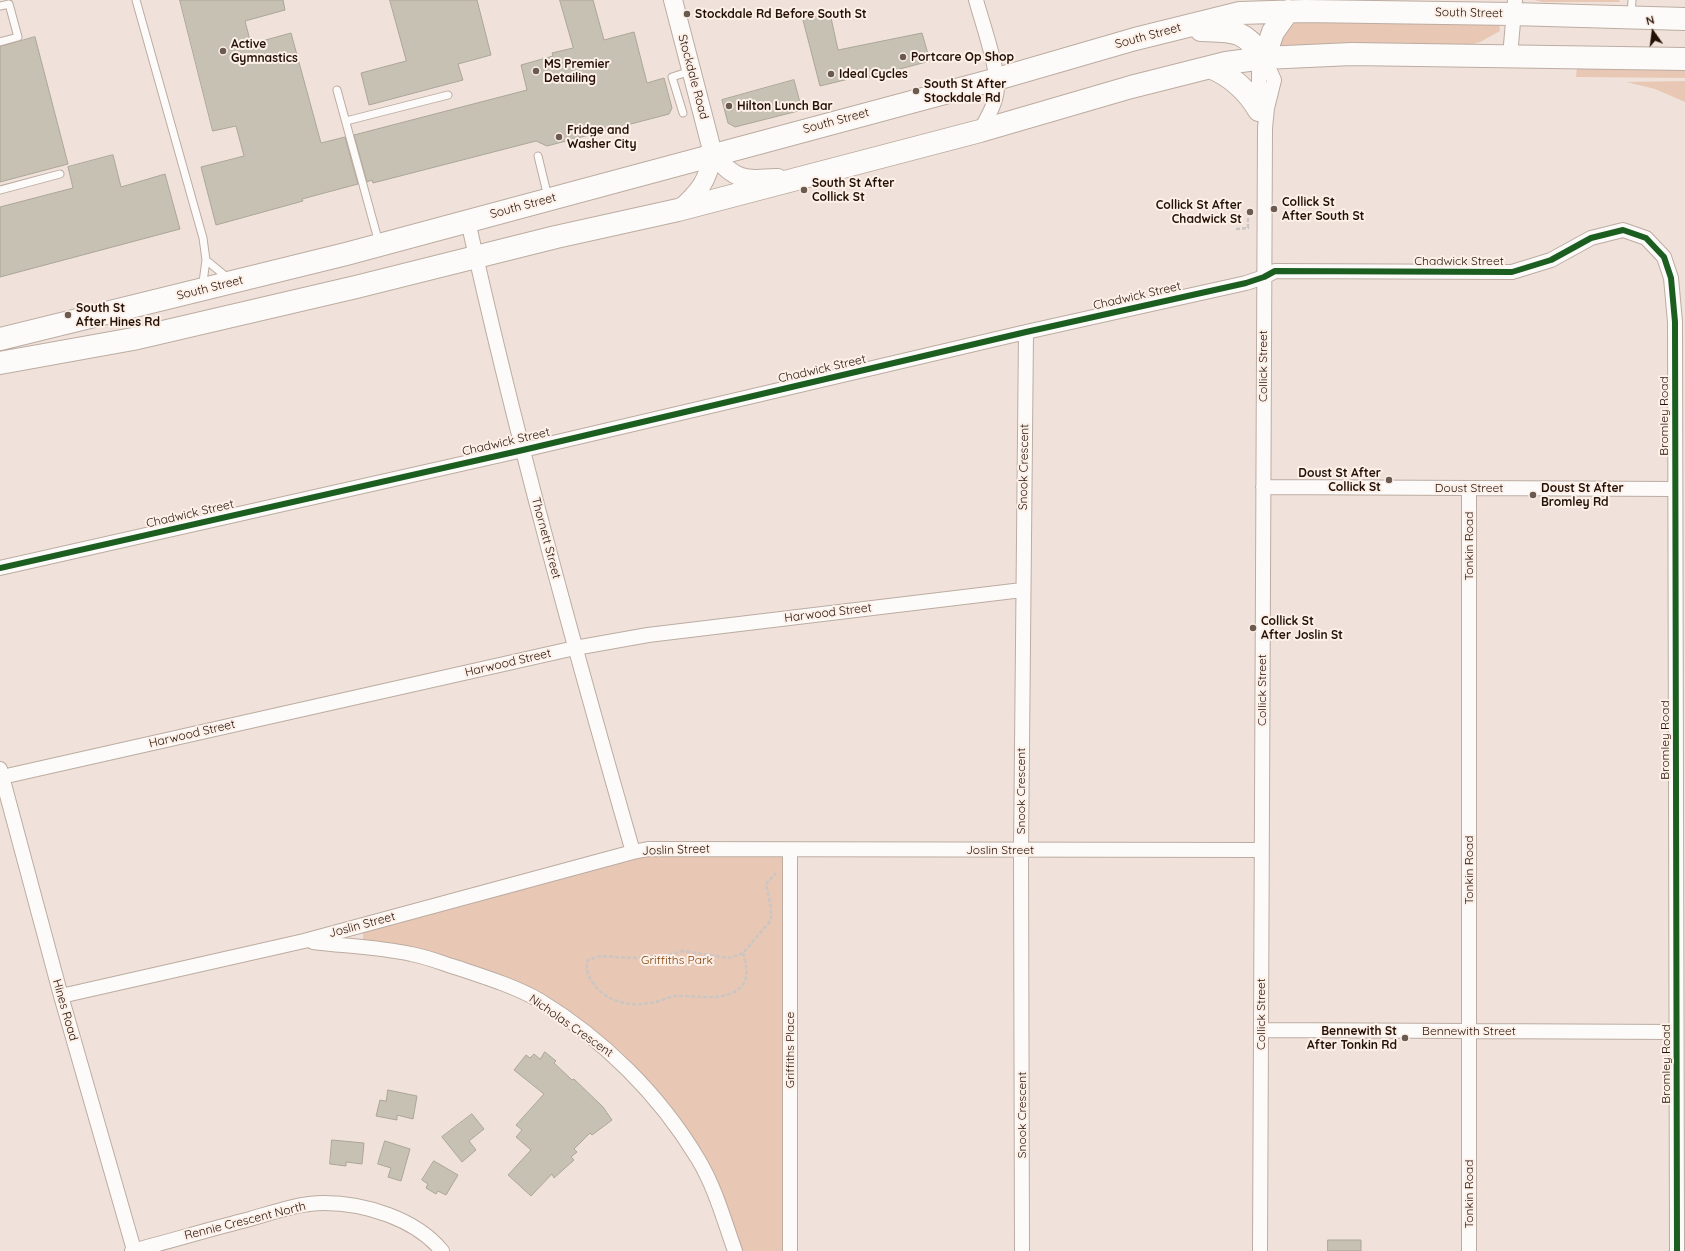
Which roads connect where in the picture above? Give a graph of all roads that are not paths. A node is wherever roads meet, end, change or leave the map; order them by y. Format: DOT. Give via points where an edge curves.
graph roads {
  1 [pos="136,0"];
  2 [pos="672,0"];
  3 [pos="976,0"];
  4 [pos="0,6"];
  5 [pos="1252,6"];
  6 [pos="1295,7"];
  7 [pos="1514,7"];
  8 [pos="1631,9"];
  9 [pos="1685,19"];
  10 [pos="1173,30"];
  11 [pos="0,42"];
  12 [pos="1510,56"];
  13 [pos="1264,58"];
  14 [pos="1685,59"];
  15 [pos="1210,67"];
  16 [pos="691,71"];
  17 [pos="997,79"];
  18 [pos="337,90"];
  19 [pos="448,95"];
  20 [pos="682,113"];
  21 [pos="1262,119"];
  22 [pos="346,121"];
  23 [pos="980,131"];
  24 [pos="713,154"];
  25 [pos="538,156"];
  26 [pos="60,174"];
  27 [pos="799,177"];
  28 [pos="0,190"];
  29 [pos="549,199"];
  30 [pos="678,210"];
  31 [pos="468,221"];
  32 [pos="1646,238"];
  33 [pos="379,245"];
  34 [pos="346,254"];
  35 [pos="476,257"];
  36 [pos="206,260"];
  37 [pos="1264,277"];
  38 [pos="232,282"];
  39 [pos="356,287"];
  40 [pos="205,289"];
  41 [pos="253,311"];
  42 [pos="1026,332"];
  43 [pos="0,339"];
  44 [pos="0,363"];
  45 [pos="523,450"];
  46 [pos="1262,487"];
  47 [pos="1470,488"];
  48 [pos="1674,489"];
  49 [pos="0,568"];
  50 [pos="1022,590"];
  51 [pos="574,648"];
  52 [pos="1,773"];
  53 [pos="790,850"];
  54 [pos="1021,850"];
  55 [pos="1261,850"];
  56 [pos="633,852"];
  57 [pos="304,940"];
  58 [pos="61,996"];
  59 [pos="1261,1030"];
  60 [pos="1469,1031"];
  61 [pos="1676,1032"];
  62 [pos="133,1251"];
  63 [pos="442,1251"];
  64 [pos="735,1251"];
  65 [pos="790,1251"];
  66 [pos="1022,1251"];
  67 [pos="1260,1251"];
  68 [pos="1469,1251"];
  69 [pos="1677,1251"];
  1 -- 36 [label="lane" via="203,238"];
  2 -- 16 [label="street, Stockdale Road"];
  3 -- 17 [label="street"];
  4 -- 11 [label="lane" via="9,4 18,37"];
  5 -- 6 [label="main road, South Street"];
  5 -- 10 [label="main road, South Street"];
  6 -- 7 [label="main road, South Street" via="1415,10"];
  6 -- 13 [label="main road" via="1273,32"];
  7 -- 8 [label="main road, South Street"];
  7 -- 12 [label="street"];
  8 -- 9 [label="main road, South Street"];
  10 -- 13 [label="main road" via="1228,31 1242,35 1253,43"];
  10 -- 17 [label="main road, South Street"];
  12 -- 13 [label="main road" via="1352,54"];
  12 -- 14 [label="main road"];
  13 -- 15 [label="main road"];
  13 -- 21 [label="street, Collick Street" via="1259,72"];
  13 -- 21 [label="street, Collick Street" via="1274,80"];
  15 -- 21 [label="main road" via="1222,72 1241,86 1252,98"];
  15 -- 23 [label="main road"];
  16 -- 20 [label="lane" via="672,77"];
  16 -- 24 [label="street, Stockdale Road"];
  17 -- 23 [label="street" via="994,101"];
  17 -- 24 [label="main road, South Street"];
  18 -- 22 [label="lane"];
  19 -- 22 [label="lane"];
  21 -- 37 [label="street, Collick Street"];
  22 -- 33 [label="lane"];
  23 -- 27 [label="main road"];
  24 -- 27 [label="street, Stockdale Road" via="729,172 745,178"];
  24 -- 29 [label="main road, South Street"];
  24 -- 30 [label="street" via="704,185"];
  25 -- 29 [label="lane"];
  26 -- 28 [label="lane"];
  27 -- 30 [label="main road"];
  29 -- 31 [label="main road, South Street"];
  30 -- 35 [label="main road"];
  31 -- 33 [label="main road, South Street"];
  31 -- 35 [label="street, Thornett Street"];
  32 -- 37 [label="street, Chadwick Street" via="1624,230 1597,236 1550,260 1512,272 1275,271"];
  32 -- 48 [label="street, Bromley Road" via="1664,257 1672,278 1675,322"];
  33 -- 34 [label="main road, South Street"];
  34 -- 38 [label="main road, South Street"];
  34 -- 39 [label="main road" via="354,268"];
  35 -- 39 [label="main road"];
  35 -- 45 [label="street, Thornett Street"];
  36 -- 38 [label="lane"];
  36 -- 40 [label="lane" via="203,282"];
  37 -- 42 [label="street, Chadwick Street"];
  37 -- 46 [label="street, Collick Street"];
  38 -- 40 [label="main road, South Street"];
  39 -- 41 [label="main road"];
  40 -- 41 [label="main road" via="223,300"];
  40 -- 43 [label="main road, South Street"];
  41 -- 44 [label="main road" via="132,339"];
  42 -- 45 [label="street, Chadwick Street"];
  42 -- 50 [label="street, Snook Crescent"];
  45 -- 49 [label="street, Chadwick Street"];
  45 -- 51 [label="street, Thornett Street"];
  46 -- 47 [label="street, Doust Street"];
  46 -- 55 [label="street, Collick Street"];
  47 -- 48 [label="street, Doust Street"];
  47 -- 60 [label="street, Tonkin Road"];
  48 -- 61 [label="street, Bromley Road"];
  50 -- 51 [label="street, Harwood Street" via="648,635"];
  50 -- 54 [label="street, Snook Crescent"];
  51 -- 52 [label="street, Harwood Street"];
  51 -- 56 [label="street, Thornett Street"];
  52 -- 58 [label="street, Hines Road"];
  53 -- 54 [label="street, Joslin Street"];
  53 -- 56 [label="street, Joslin Street" via="661,848"];
  53 -- 65 [label="street, Griffiths Place"];
  54 -- 55 [label="street, Joslin Street"];
  54 -- 66 [label="street, Snook Crescent"];
  55 -- 59 [label="street, Collick Street"];
  56 -- 57 [label="street, Joslin Street"];
  57 -- 58 [label="street, Joslin Street"];
  57 -- 64 [label="street, Nicholas Crescent" via="412,954 436,961 510,987 538,1000 578,1027 619,1060 660,1106 687,1142 717,1198"];
  58 -- 62 [label="street, Hines Road"];
  59 -- 60 [label="street, Bennewith Street"];
  59 -- 67 [label="street, Collick Street"];
  60 -- 61 [label="street, Bennewith Street"];
  60 -- 68 [label="street, Tonkin Road"];
  61 -- 69 [label="street, Bromley Road"];
  62 -- 63 [label="street, Rennie Crescent North" via="296,1206 324,1203 365,1208 388,1215 426,1235"];
}
